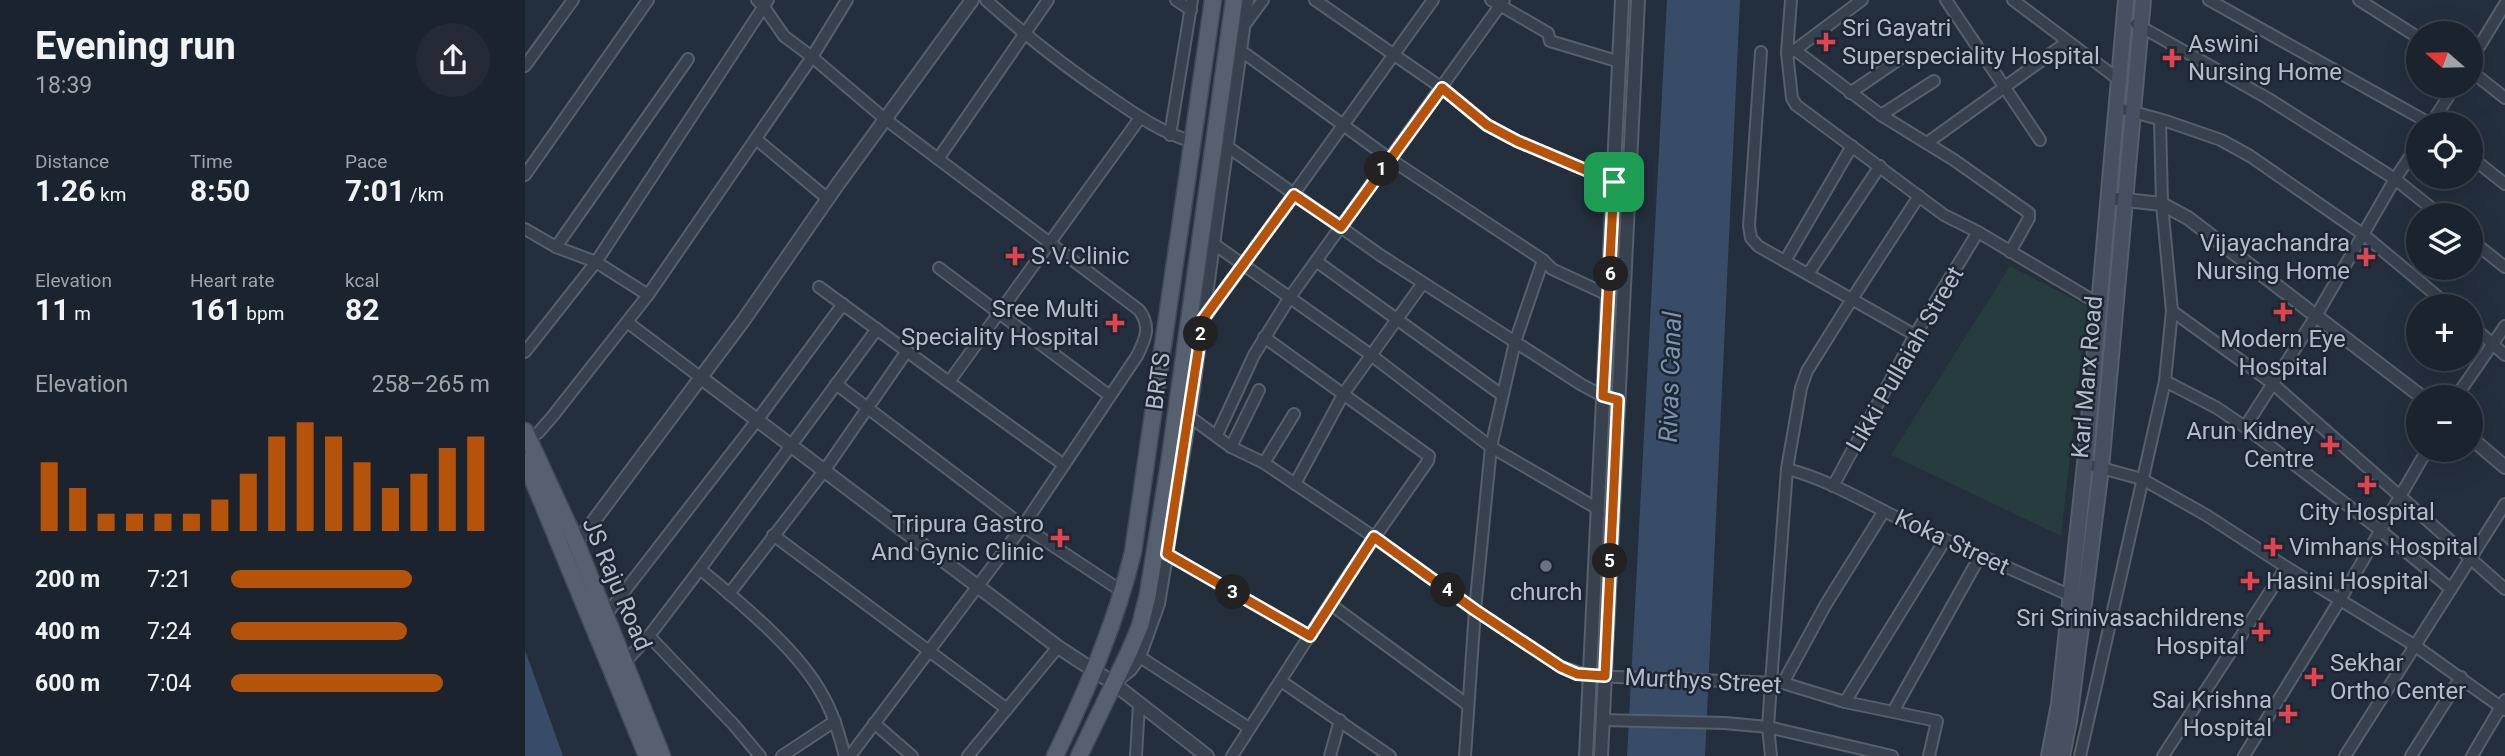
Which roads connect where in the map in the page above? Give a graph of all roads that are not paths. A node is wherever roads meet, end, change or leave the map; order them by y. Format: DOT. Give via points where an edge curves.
graph roads {
  1 [pos="573,0"];
  2 [pos="649,0"];
  3 [pos="848,0"];
  4 [pos="972,0"];
  5 [pos="986,0"];
  6 [pos="1048,0"];
  7 [pos="1177,0"];
  8 [pos="1213,0"];
  9 [pos="1234,0"];
  10 [pos="1248,0"];
  11 [pos="1263,0"];
  12 [pos="1315,0"];
  13 [pos="1433,0"];
  14 [pos="1622,0"];
  15 [pos="1638,0"];
  16 [pos="1791,0"];
  17 [pos="1862,0"];
  18 [pos="1946,0"];
  19 [pos="2013,0"];
  20 [pos="2126,0"];
  21 [pos="2143,0"];
  22 [pos="2209,0"];
  23 [pos="2358,0"];
  24 [pos="763,2"];
  25 [pos="1498,2"];
  26 [pos="2505,4"];
  27 [pos="1192,5"];
  28 [pos="2125,18"];
  29 [pos="1244,26"];
  30 [pos="2140,26"];
  31 [pos="2406,30"];
  32 [pos="1024,34"];
  33 [pos="2483,40"];
  34 [pos="2067,42"];
  35 [pos="1240,50"];
  36 [pos="1761,52"];
  37 [pos="1791,52"];
  38 [pos="1394,55"];
  39 [pos="1904,56"];
  40 [pos="812,57"];
  41 [pos="688,59"];
  42 [pos="1620,62"];
  43 [pos="525,66"];
  44 [pos="2118,79"];
  45 [pos="1934,81"];
  46 [pos="2483,81"];
  47 [pos="2005,87"];
  48 [pos="1442,88"];
  49 [pos="1850,93"];
  50 [pos="2505,98"];
  51 [pos="2115,107"];
  52 [pos="2132,112"];
  53 [pos="2410,112"];
  54 [pos="1881,115"];
  55 [pos="1140,118"];
  56 [pos="885,119"];
  57 [pos="2160,120"];
  58 [pos="1345,125"];
  59 [pos="1170,135"];
  60 [pos="756,139"];
  61 [pos="2040,140"];
  62 [pos="1193,142"];
  63 [pos="1927,144"];
  64 [pos="1852,146"];
  65 [pos="1228,148"];
  66 [pos="938,159"];
  67 [pos="1390,159"];
  68 [pos="2406,163"];
  69 [pos="1879,166"];
  70 [pos="2483,167"];
  71 [pos="525,175"];
  72 [pos="2395,179"];
  73 [pos="1614,182"];
  74 [pos="2505,184"];
  75 [pos="1294,195"];
  76 [pos="1919,196"];
  77 [pos="2107,198"];
  78 [pos="828,199"];
  79 [pos="2125,199"];
  80 [pos="2425,203"];
  81 [pos="2162,204"];
  82 [pos="1341,227"];
  83 [pos="526,232"];
  84 [pos="1978,232"];
  85 [pos="2364,235"];
  86 [pos="1051,242"];
  87 [pos="1214,244"];
  88 [pos="556,247"];
  89 [pos="2483,250"];
  90 [pos="2010,252"];
  91 [pos="1543,260"];
  92 [pos="1316,261"];
  93 [pos="1785,261"];
  94 [pos="596,262"];
  95 [pos="1243,264"];
  96 [pos="2505,267"];
  97 [pos="939,268"];
  98 [pos="1808,274"];
  99 [pos="1423,283"];
  100 [pos="820,287"];
  101 [pos="2435,294"];
  102 [pos="648,295"];
  103 [pos="1610,296"];
  104 [pos="1290,297"];
  105 [pos="1852,299"];
  106 [pos="843,304"];
  107 [pos="2099,304"];
  108 [pos="2172,311"];
  109 [pos="999,314"];
  110 [pos="2316,316"];
  111 [pos="1203,319"];
  112 [pos="1397,321"];
  113 [pos="627,322"];
  114 [pos="2505,326"];
  115 [pos="877,329"];
  116 [pos="1915,335"];
  117 [pos="2483,335"];
  118 [pos="1263,337"];
  119 [pos="1515,342"];
  120 [pos="2492,342"];
  121 [pos="907,351"];
  122 [pos="525,352"];
  123 [pos="1371,355"];
  124 [pos="2505,355"];
  125 [pos="700,377"];
  126 [pos="2165,381"];
  127 [pos="950,382"];
  128 [pos="2272,383"];
  129 [pos="836,384"];
  130 [pos="2406,385"];
  131 [pos="2464,385"];
  132 [pos="1259,390"];
  133 [pos="1344,393"];
  134 [pos="1501,395"];
  135 [pos="1109,396"];
  136 [pos="1603,396"];
  137 [pos="1618,400"];
  138 [pos="868,408"];
  139 [pos="1294,414"];
  140 [pos="1190,417"];
  141 [pos="758,419"];
  142 [pos="2245,427"];
  143 [pos="1217,435"];
  144 [pos="526,436"];
  145 [pos="790,445"];
  146 [pos="1231,447"];
  147 [pos="1491,447"];
  148 [pos="2483,448"];
  149 [pos="525,461"];
  150 [pos="2420,462"];
  151 [pos="1264,463"];
  152 [pos="2085,464"];
  153 [pos="1064,465"];
  154 [pos="2505,467"];
  155 [pos="2101,468"];
  156 [pos="1787,470"];
  157 [pos="824,471"];
  158 [pos="2142,480"];
  159 [pos="1296,484"];
  160 [pos="1833,486"];
  161 [pos="531,488"];
  162 [pos="2401,497"];
  163 [pos="2505,504"];
  164 [pos="1598,509"];
  165 [pos="1884,511"];
  166 [pos="1023,526"];
  167 [pos="2381,530"];
  168 [pos="773,535"];
  169 [pos="1374,537"];
  170 [pos="1945,540"];
  171 [pos="576,542"];
  172 [pos="561,550"];
  173 [pos="1167,554"];
  174 [pos="1980,556"];
  175 [pos="2471,559"];
  176 [pos="2286,567"];
  177 [pos="700,569"];
  178 [pos="978,585"];
  179 [pos="2451,589"];
  180 [pos="2505,589"];
  181 [pos="1123,592"];
  182 [pos="729,593"];
  183 [pos="2071,596"];
  184 [pos="2340,600"];
  185 [pos="1330,604"];
  186 [pos="1475,610"];
  187 [pos="606,615"];
  188 [pos="649,636"];
  189 [pos="1310,636"];
  190 [pos="2414,645"];
  191 [pos="1058,647"];
  192 [pos="930,650"];
  193 [pos="1140,657"];
  194 [pos="625,662"];
  195 [pos="1094,669"];
  196 [pos="1590,676"];
  197 [pos="1605,676"];
  198 [pos="2461,677"];
  199 [pos="1281,681"];
  200 [pos="1771,682"];
  201 [pos="1113,683"];
  202 [pos="1783,683"];
  203 [pos="1845,702"];
  204 [pos="1139,704"];
  205 [pos="1468,705"];
  206 [pos="2504,706"];
  207 [pos="1007,709"];
  208 [pos="1894,710"];
  209 [pos="1340,720"];
  210 [pos="1607,720"];
  211 [pos="835,721"];
  212 [pos="874,723"];
  213 [pos="1768,727"];
  214 [pos="1249,728"];
  215 [pos="647,756"];
  216 [pos="661,756"];
  217 [pos="760,756"];
  218 [pos="782,756"];
  219 [pos="847,756"];
  220 [pos="912,756"];
  221 [pos="968,756"];
  222 [pos="1055,756"];
  223 [pos="1079,756"];
  224 [pos="1136,756"];
  225 [pos="1207,756"];
  226 [pos="1232,756"];
  227 [pos="1330,756"];
  228 [pos="1390,756"];
  229 [pos="1465,756"];
  230 [pos="1586,756"];
  231 [pos="1601,756"];
  232 [pos="1771,756"];
  233 [pos="1892,756"];
  234 [pos="1929,756"];
  235 [pos="2049,756"];
  236 [pos="2062,756"];
  237 [pos="2080,756"];
  238 [pos="2163,756"];
  239 [pos="2244,756"];
  240 [pos="2345,756"];
  241 [pos="2411,756"];
  242 [pos="2472,756"];
  1 -- 43 [label="street"];
  2 -- 71 [label="street"];
  3 -- 40 [label="street"];
  4 -- 56 [label="street"];
  5 -- 32 [label="street"];
  6 -- 32 [label="street"];
  7 -- 27 [label="street"];
  8 -- 62 [label="main road"];
  9 -- 201 [label="main road, BRTS" via="1153,565 1140,626"];
  10 -- 29 [label="street"];
  11 -- 29 [label="street"];
  12 -- 38 [label="street"];
  13 -- 38 [label="street"];
  14 -- 42 [label="street"];
  15 -- 137 [label="street"];
  16 -- 37 [label="street"];
  17 -- 37 [label="street"];
  18 -- 47 [label="street"];
  19 -- 34 [label="street"];
  20 -- 28 [label="main road, Karl Marx Road"];
  21 -- 30 [label="main road, Karl Marx Road"];
  22 -- 53 [label="street"];
  23 -- 31 [label="street"];
  24 -- 40 [label="street" via="784,36"];
  24 -- 94 [label="street"];
  25 -- 42 [label="street" via="1548,33 1550,41"];
  25 -- 48 [label="street"];
  26 -- 33 [label="street"];
  27 -- 59 [label="street"];
  28 -- 30 [label="street"];
  28 -- 44 [label="main road, Karl Marx Road"];
  29 -- 35 [label="street"];
  30 -- 52 [label="main road, Karl Marx Road"];
  30 -- 72 [label="street" via="2267,98"];
  32 -- 55 [label="street"];
  32 -- 66 [label="street"];
  34 -- 44 [label="street"];
  34 -- 47 [label="street"];
  35 -- 58 [label="street"];
  35 -- 65 [label="street"];
  36 -- 93 [label="street" via="1749,226 1758,246"];
  37 -- 49 [label="street"];
  37 -- 64 [label="street" via="1796,105"];
  38 -- 48 [label="street"];
  38 -- 58 [label="street"];
  39 -- 49 [label="street"];
  40 -- 56 [label="street"];
  40 -- 60 [label="street"];
  41 -- 88 [label="street"];
  42 -- 73 [label="street"];
  44 -- 51 [label="main road, Karl Marx Road"];
  45 -- 54 [label="street"];
  46 -- 50 [label="street"];
  47 -- 61 [label="street"];
  47 -- 63 [label="street"];
  48 -- 67 [label="street"];
  48 -- 73 [label="street" via="1487,125"];
  49 -- 54 [label="street"];
  51 -- 52 [label="street"];
  51 -- 77 [label="main road, Karl Marx Road"];
  52 -- 57 [label="street"];
  52 -- 79 [label="main road, Karl Marx Road"];
  54 -- 63 [label="street"];
  55 -- 59 [label="street"];
  55 -- 86 [label="street"];
  56 -- 66 [label="street"];
  56 -- 78 [label="street"];
  57 -- 81 [label="street"];
  57 -- 85 [label="street" via="2221,140 2250,156"];
  58 -- 67 [label="street"];
  58 -- 75 [label="street"];
  59 -- 62 [label="street"];
  60 -- 78 [label="street"];
  60 -- 102 [label="street"];
  62 -- 181 [label="main road" via="1136,533"];
  63 -- 90 [label="street" via="2029,213"];
  64 -- 69 [label="street"];
  64 -- 93 [label="street"];
  65 -- 75 [label="street"];
  65 -- 87 [label="street"];
  66 -- 86 [label="street"];
  67 -- 82 [label="street"];
  67 -- 91 [label="street"];
  68 -- 72 [label="street"];
  69 -- 76 [label="street"];
  69 -- 98 [label="street"];
  70 -- 74 [label="street"];
  72 -- 80 [label="street"];
  72 -- 85 [label="street"];
  73 -- 103 [label="street"];
  75 -- 82 [label="street"];
  75 -- 95 [label="street"];
  76 -- 84 [label="street"];
  76 -- 105 [label="street"];
  77 -- 79 [label="street"];
  77 -- 107 [label="main road, Karl Marx Road"];
  78 -- 125 [label="street"];
  79 -- 81 [label="street"];
  79 -- 155 [label="main road, Karl Marx Road"];
  81 -- 108 [label="street"];
  81 -- 110 [label="street"];
  82 -- 92 [label="street"];
  82 -- 99 [label="street"];
  83 -- 88 [label="street"];
  84 -- 90 [label="street"];
  84 -- 116 [label="street, Likki Pullaiah Street"];
  85 -- 101 [label="street"];
  85 -- 110 [label="street"];
  86 -- 109 [label="street"];
  86 -- 135 [label="street" via="1145,318 1145,339"];
  87 -- 95 [label="street"];
  87 -- 111 [label="street"];
  88 -- 94 [label="street"];
  89 -- 96 [label="street"];
  90 -- 107 [label="street"];
  91 -- 103 [label="street" via="1552,269"];
  91 -- 119 [label="street"];
  92 -- 104 [label="street"];
  92 -- 112 [label="street"];
  93 -- 98 [label="street"];
  94 -- 102 [label="street"];
  94 -- 122 [label="street"];
  95 -- 104 [label="street"];
  95 -- 111 [label="street"];
  97 -- 109 [label="street"];
  98 -- 105 [label="street"];
  99 -- 112 [label="street"];
  99 -- 119 [label="street"];
  100 -- 106 [label="street"];
  102 -- 113 [label="street"];
  103 -- 136 [label="street"];
  104 -- 118 [label="street"];
  104 -- 123 [label="street"];
  105 -- 116 [label="street"];
  105 -- 156 [label="street" via="1804,380"];
  106 -- 115 [label="street"];
  106 -- 141 [label="street"];
  107 -- 152 [label="main road, Karl Marx Road"];
  108 -- 126 [label="street"];
  108 -- 128 [label="street"];
  109 -- 127 [label="street"];
  109 -- 135 [label="street"];
  110 -- 128 [label="street"];
  110 -- 130 [label="street"];
  111 -- 140 [label="street"];
  112 -- 123 [label="street"];
  112 -- 134 [label="street"];
  113 -- 125 [label="street"];
  113 -- 144 [label="street" via="538,433"];
  114 -- 120 [label="street"];
  115 -- 121 [label="street"];
  115 -- 129 [label="street"];
  116 -- 160 [label="street, Likki Pullaiah Street"];
  117 -- 120 [label="street"];
  118 -- 133 [label="street"];
  118 -- 143 [label="street"];
  119 -- 134 [label="street"];
  119 -- 136 [label="street"];
  120 -- 124 [label="street"];
  120 -- 131 [label="street"];
  121 -- 127 [label="street"];
  121 -- 138 [label="street"];
  123 -- 133 [label="street"];
  123 -- 147 [label="street"];
  125 -- 141 [label="street"];
  125 -- 171 [label="street"];
  126 -- 142 [label="street"];
  126 -- 158 [label="street"];
  127 -- 153 [label="street"];
  128 -- 142 [label="street"];
  128 -- 162 [label="street"];
  129 -- 138 [label="street"];
  129 -- 145 [label="street"];
  132 -- 146 [label="street"];
  133 -- 159 [label="street"];
  133 -- 169 [label="street" via="1429,456"];
  134 -- 147 [label="street"];
  135 -- 153 [label="street"];
  136 -- 137 [label="street"];
  136 -- 164 [label="street"];
  137 -- 197 [label="street"];
  138 -- 157 [label="street"];
  138 -- 166 [label="street"];
  139 -- 151 [label="street"];
  140 -- 143 [label="street, Murthys Street"];
  140 -- 173 [label="street"];
  141 -- 145 [label="street"];
  141 -- 187 [label="street"];
  142 -- 167 [label="street"];
  143 -- 146 [label="street, Murthys Street"];
  144 -- 171 [label="main road, JS Raju Road"];
  145 -- 157 [label="street"];
  145 -- 177 [label="street"];
  146 -- 151 [label="street, Murthys Street"];
  147 -- 164 [label="street"];
  147 -- 186 [label="street"];
  148 -- 154 [label="street"];
  149 -- 161 [label="main road, JS Raju Road"];
  150 -- 162 [label="street"];
  151 -- 159 [label="street, Murthys Street"];
  152 -- 155 [label="street"];
  152 -- 183 [label="main road, Karl Marx Road"];
  153 -- 166 [label="street"];
  155 -- 158 [label="street"];
  155 -- 236 [label="main road, Karl Marx Road"];
  156 -- 160 [label="street, Koka Street"];
  156 -- 200 [label="street"];
  157 -- 168 [label="street"];
  157 -- 178 [label="street"];
  158 -- 176 [label="street"];
  158 -- 237 [label="street"];
  159 -- 169 [label="street, Murthys Street"];
  160 -- 165 [label="street, Koka Street"];
  161 -- 172 [label="main road, JS Raju Road"];
  162 -- 167 [label="street"];
  162 -- 175 [label="street"];
  163 -- 175 [label="street"];
  164 -- 196 [label="street"];
  165 -- 170 [label="street, Koka Street"];
  165 -- 202 [label="street"];
  166 -- 178 [label="street"];
  166 -- 181 [label="street"];
  167 -- 179 [label="street"];
  167 -- 184 [label="street"];
  168 -- 182 [label="street"];
  168 -- 192 [label="street"];
  169 -- 185 [label="street"];
  169 -- 186 [label="street, Murthys Street"];
  170 -- 174 [label="street, Koka Street"];
  170 -- 203 [label="street"];
  171 -- 172 [label="street"];
  171 -- 187 [label="main road, JS Raju Road"];
  172 -- 215 [label="main road, JS Raju Road"];
  173 -- 189 [label="street"];
  173 -- 193 [label="street" via="1159,604"];
  174 -- 183 [label="street, Koka Street"];
  174 -- 208 [label="street"];
  175 -- 179 [label="street"];
  175 -- 180 [label="street"];
  176 -- 184 [label="street"];
  176 -- 238 [label="street"];
  177 -- 182 [label="street"];
  177 -- 188 [label="street"];
  178 -- 191 [label="street"];
  178 -- 192 [label="street"];
  179 -- 190 [label="street"];
  181 -- 195 [label="main road"];
  182 -- 211 [label="street" via="801,664"];
  183 -- 235 [label="main road, Karl Marx Road"];
  184 -- 190 [label="street"];
  184 -- 239 [label="street"];
  185 -- 189 [label="street"];
  185 -- 205 [label="street"];
  186 -- 196 [label="street, Murthys Street" via="1561,667"];
  186 -- 205 [label="street"];
  187 -- 194 [label="main road, JS Raju Road"];
  188 -- 194 [label="street"];
  188 -- 217 [label="street"];
  189 -- 199 [label="street"];
  190 -- 198 [label="street"];
  190 -- 240 [label="street"];
  191 -- 195 [label="street"];
  191 -- 207 [label="street"];
  192 -- 207 [label="street"];
  192 -- 212 [label="street"];
  193 -- 201 [label="street"];
  193 -- 214 [label="street"];
  194 -- 216 [label="main road, JS Raju Road"];
  195 -- 201 [label="street"];
  195 -- 222 [label="main road"];
  196 -- 197 [label="street, Murthys Street"];
  196 -- 230 [label="street"];
  197 -- 200 [label="street, Murthys Street"];
  197 -- 210 [label="street"];
  198 -- 206 [label="street"];
  198 -- 241 [label="street"];
  199 -- 209 [label="street"];
  199 -- 214 [label="street"];
  200 -- 202 [label="street, Murthys Street"];
  200 -- 213 [label="street"];
  201 -- 204 [label="street"];
  201 -- 223 [label="main road, BRTS"];
  202 -- 203 [label="street, Murthys Street"];
  203 -- 208 [label="street, Murthys Street"];
  204 -- 224 [label="street"];
  204 -- 225 [label="street"];
  205 -- 229 [label="street"];
  206 -- 242 [label="street"];
  207 -- 221 [label="street"];
  208 -- 234 [label="street, Murthys Street" via="1937,721"];
  209 -- 227 [label="street"];
  209 -- 228 [label="street"];
  210 -- 213 [label="street"];
  210 -- 231 [label="street"];
  211 -- 218 [label="street"];
  211 -- 219 [label="street"];
  212 -- 219 [label="street"];
  212 -- 220 [label="street"];
  213 -- 232 [label="street"];
  213 -- 233 [label="street"];
  214 -- 226 [label="street"];
}
